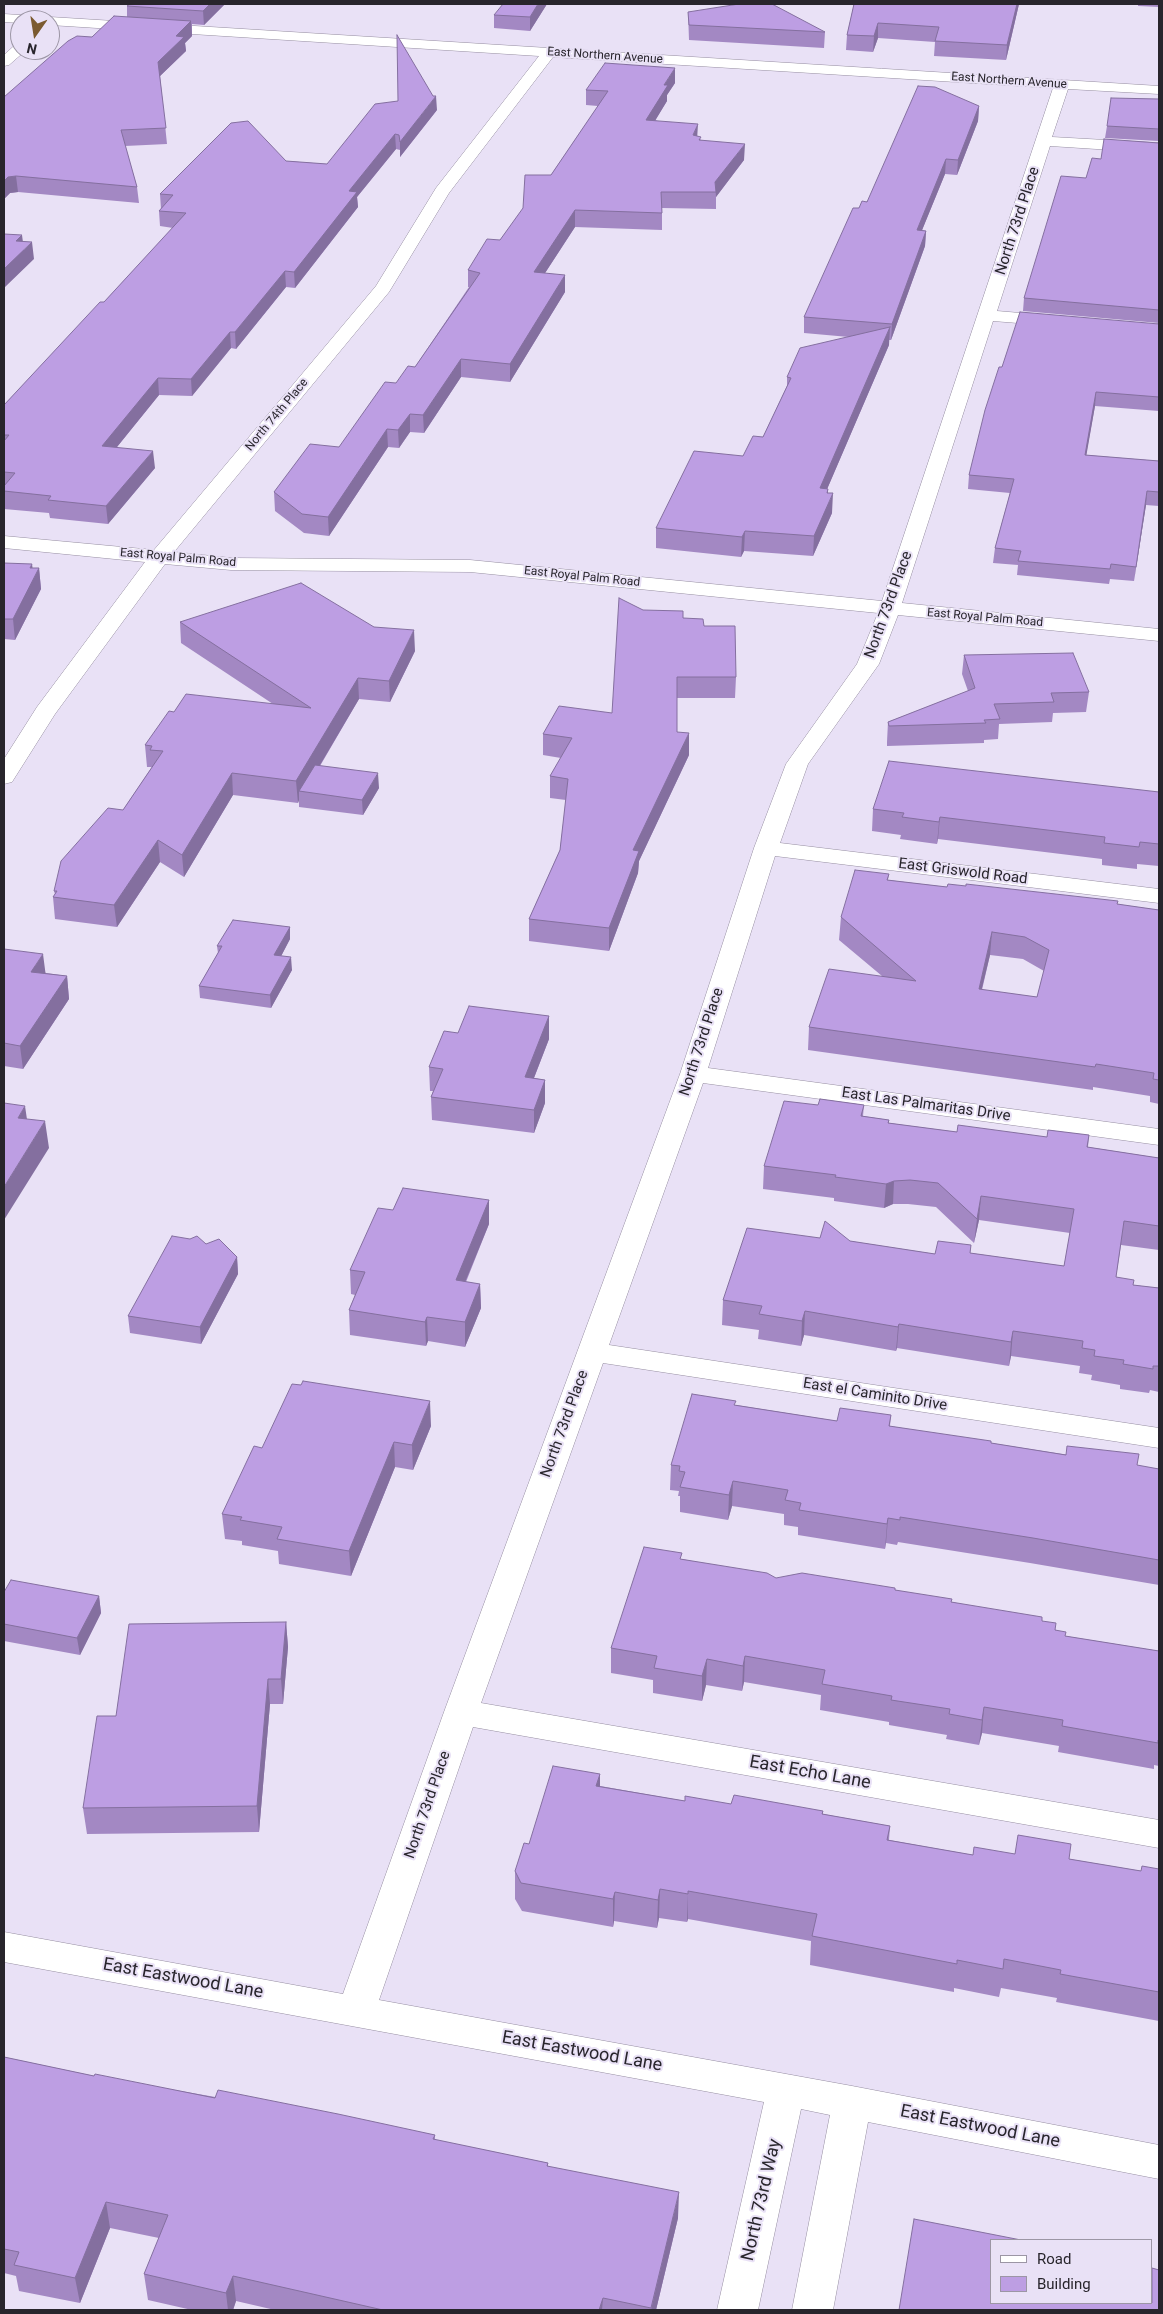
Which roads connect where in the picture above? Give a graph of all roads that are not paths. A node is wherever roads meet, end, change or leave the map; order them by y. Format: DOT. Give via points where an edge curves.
graph roads {
  1 [pos="60,22"];
  2 [pos="549,52"];
  3 [pos="1062,84"];
  4 [pos="1159,90"];
  5 [pos="1045,141"];
  6 [pos="1159,148"];
  7 [pos="987,314"];
  8 [pos="1074,322"];
  9 [pos="4,542"];
  10 [pos="158,558"];
  11 [pos="890,609"];
  12 [pos="1159,634"];
  13 [pos="4,778"];
  14 [pos="766,848"];
  15 [pos="1159,896"];
  16 [pos="693,1074"];
  17 [pos="1159,1137"];
  18 [pos="591,1352"];
  19 [pos="1159,1438"];
  20 [pos="460,1712"];
  21 [pos="1159,1834"];
  22 [pos="4,1947"];
  23 [pos="356,2011"];
  24 [pos="786,2090"];
  25 [pos="852,2102"];
  26 [pos="1159,2162"];
  27 [pos="737,2310"];
  28 [pos="812,2310"];
  1 -- 2 [label="street, East Northern Avenue"];
  2 -- 3 [label="street, East Northern Avenue"];
  2 -- 10 [label="street, North 74th Place" via="442,191 383,288"];
  3 -- 4 [label="street, East Northern Avenue"];
  3 -- 5 [label="street, North 73rd Place"];
  5 -- 6 [label="street"];
  5 -- 7 [label="street, North 73rd Place"];
  7 -- 8 [label="street"];
  7 -- 11 [label="street, North 73rd Place"];
  9 -- 10 [label="street, East Royal Palm Road"];
  10 -- 11 [label="street, East Royal Palm Road" via="230,564 470,566"];
  10 -- 13 [label="street, North 74th Place" via="45,712"];
  11 -- 12 [label="street, East Royal Palm Road"];
  11 -- 14 [label="street, North 73rd Place" via="868,664 797,764"];
  14 -- 15 [label="street, East Griswold Road"];
  14 -- 16 [label="street, North 73rd Place"];
  16 -- 17 [label="street, East Las Palmaritas Drive"];
  16 -- 18 [label="street, North 73rd Place"];
  18 -- 19 [label="street, East el Caminito Drive"];
  18 -- 20 [label="street, North 73rd Place"];
  20 -- 21 [label="street, East Echo Lane"];
  20 -- 23 [label="street, North 73rd Place"];
  22 -- 23 [label="street, East Eastwood Lane"];
  23 -- 24 [label="street, East Eastwood Lane"];
  24 -- 25 [label="street, East Eastwood Lane"];
  24 -- 27 [label="street, North 73rd Way"];
  25 -- 26 [label="street, East Eastwood Lane"];
  25 -- 28 [label="street"];
}
